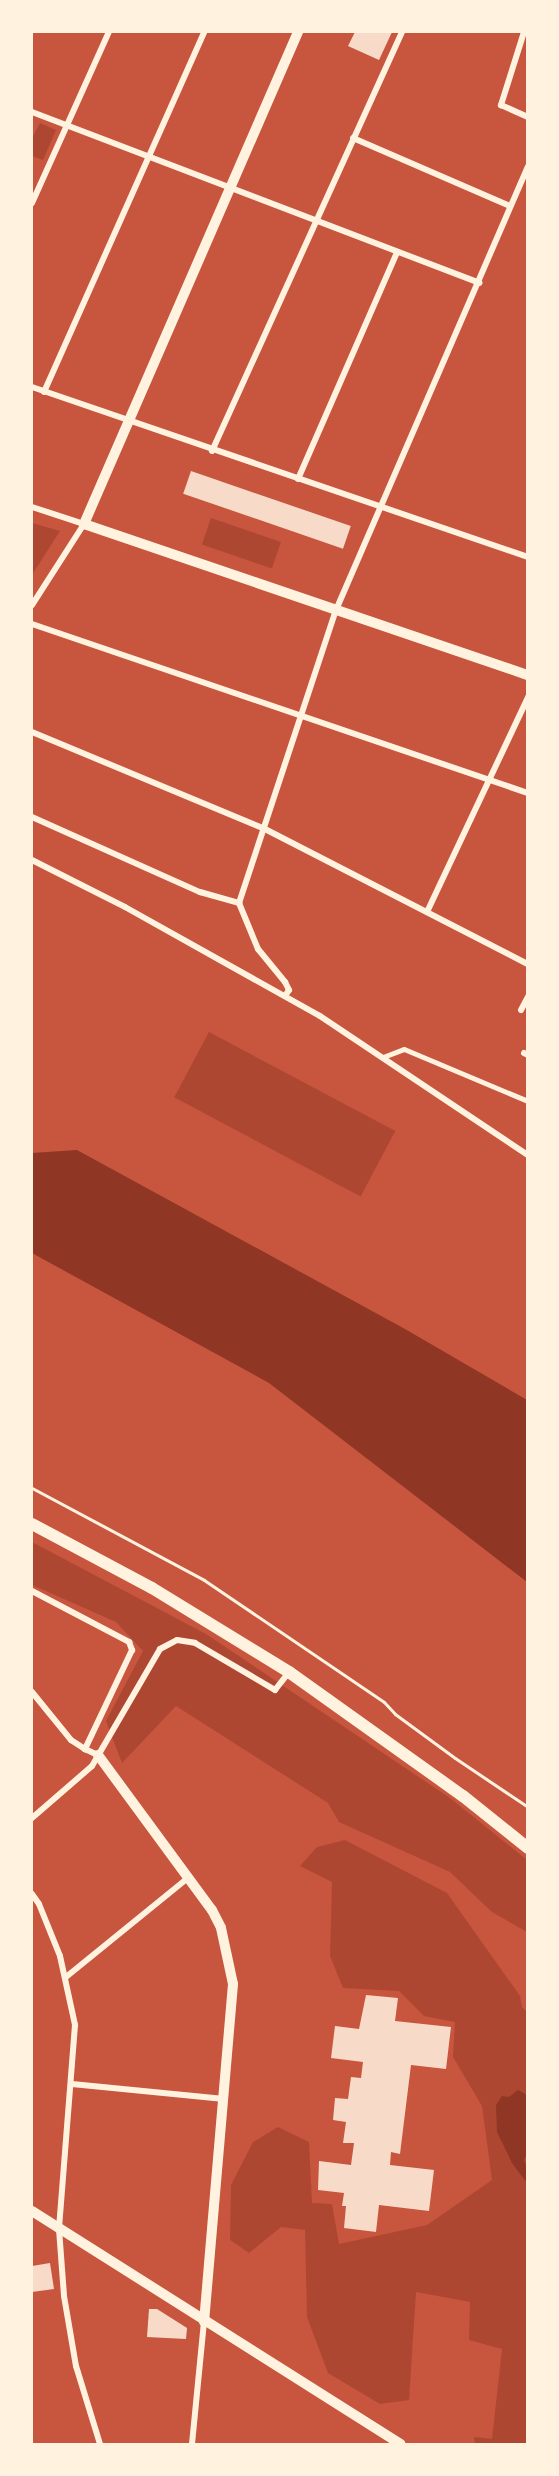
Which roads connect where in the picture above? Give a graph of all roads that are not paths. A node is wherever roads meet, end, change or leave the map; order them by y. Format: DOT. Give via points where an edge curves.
graph roads {
  1 [pos="110,32"];
  2 [pos="204,32"];
  3 [pos="298,32"];
  4 [pos="402,32"];
  5 [pos="524,32"];
  6 [pos="32,112"];
  7 [pos="528,117"];
  8 [pos="67,125"];
  9 [pos="354,138"];
  10 [pos="148,155"];
  11 [pos="528,167"];
  12 [pos="229,188"];
  13 [pos="32,203"];
  14 [pos="510,206"];
  15 [pos="316,220"];
  16 [pos="397,252"];
  17 [pos="479,283"];
  18 [pos="32,387"];
  19 [pos="44,392"];
  20 [pos="128,421"];
  21 [pos="212,451"];
  22 [pos="298,479"];
  23 [pos="32,507"];
  24 [pos="381,507"];
  25 [pos="84,524"];
  26 [pos="528,557"];
  27 [pos="32,605"];
  28 [pos="336,610"];
  29 [pos="32,624"];
  30 [pos="528,675"];
  31 [pos="528,697"];
  32 [pos="302,716"];
  33 [pos="32,732"];
  34 [pos="489,780"];
  35 [pos="528,793"];
  36 [pos="32,817"];
  37 [pos="263,828"];
  38 [pos="32,860"];
  39 [pos="239,903"];
  40 [pos="428,912"];
  41 [pos="528,954"];
  42 [pos="526,963"];
  43 [pos="285,996"];
  44 [pos="528,997"];
  45 [pos="521,1010"];
  46 [pos="383,1058"];
  47 [pos="528,1101"];
  48 [pos="528,1155"];
  49 [pos="32,1524"];
  50 [pos="32,1591"];
  51 [pos="289,1672"];
  52 [pos="32,1692"];
  53 [pos="85,1749"];
  54 [pos="98,1755"];
  55 [pos="32,1818"];
  56 [pos="528,1848"];
  57 [pos="189,1877"];
  58 [pos="32,1894"];
  59 [pos="66,1977"];
  60 [pos="72,2084"];
  61 [pos="224,2099"];
  62 [pos="32,2211"];
  63 [pos="59,2229"];
  64 [pos="204,2322"];
  65 [pos="100,2445"];
  66 [pos="192,2445"];
  67 [pos="400,2445"];
  1 -- 8 [label="street"];
  2 -- 10 [label="street"];
  3 -- 12 [label="street"];
  4 -- 9 [label="street"];
  5 -- 7 [label="street" via="501,105"];
  6 -- 8 [label="street"];
  8 -- 10 [label="street"];
  8 -- 13 [label="street"];
  9 -- 14 [label="street"];
  9 -- 15 [label="street"];
  10 -- 12 [label="street"];
  10 -- 19 [label="street"];
  11 -- 14 [label="street"];
  12 -- 15 [label="street"];
  12 -- 20 [label="street"];
  14 -- 17 [label="street"];
  15 -- 16 [label="street"];
  15 -- 21 [label="street"];
  16 -- 17 [label="street"];
  16 -- 22 [label="street"];
  17 -- 24 [label="street"];
  18 -- 19 [label="street"];
  19 -- 20 [label="street"];
  20 -- 21 [label="street"];
  20 -- 25 [label="street"];
  21 -- 22 [label="street"];
  22 -- 24 [label="street"];
  23 -- 25 [label="street"];
  24 -- 26 [label="street"];
  24 -- 28 [label="street"];
  25 -- 27 [label="street"];
  25 -- 28 [label="street"];
  28 -- 30 [label="street"];
  28 -- 32 [label="street"];
  29 -- 32 [label="street"];
  31 -- 34 [label="street"];
  32 -- 34 [label="street"];
  32 -- 37 [label="street"];
  33 -- 37 [label="street"];
  34 -- 35 [label="street"];
  34 -- 40 [label="street"];
  36 -- 39 [label="street" via="200,891"];
  37 -- 39 [label="street"];
  37 -- 40 [label="street"];
  38 -- 43 [label="street"];
  39 -- 43 [label="street" via="258,949 289,990"];
  40 -- 42 [label="street"];
  41 -- 42 [label="street"];
  43 -- 46 [label="street"];
  44 -- 45 [label="street"];
  46 -- 47 [label="street" via="404,1049"];
  46 -- 48 [label="street"];
  49 -- 51 [label="main road" via="152,1588"];
  50 -- 53 [label="street" via="129,1642 132,1650"];
  51 -- 54 [label="street" via="275,1690 195,1643 177,1640 160,1649"];
  51 -- 56 [label="main road" via="463,1796"];
  52 -- 53 [label="street" via="71,1740"];
  53 -- 54 [label="street"];
  54 -- 55 [label="street" via="92,1766"];
  54 -- 57 [label="street"];
  57 -- 59 [label="street"];
  57 -- 61 [label="street" via="221,1928 233,1984"];
  58 -- 59 [label="street"];
  59 -- 60 [label="street" via="75,2025"];
  60 -- 61 [label="street"];
  60 -- 63 [label="street"];
  61 -- 64 [label="street"];
  62 -- 63 [label="street"];
  63 -- 64 [label="street"];
  63 -- 65 [label="street" via="64,2296 76,2366"];
  64 -- 66 [label="street"];
  64 -- 67 [label="street"];
}
